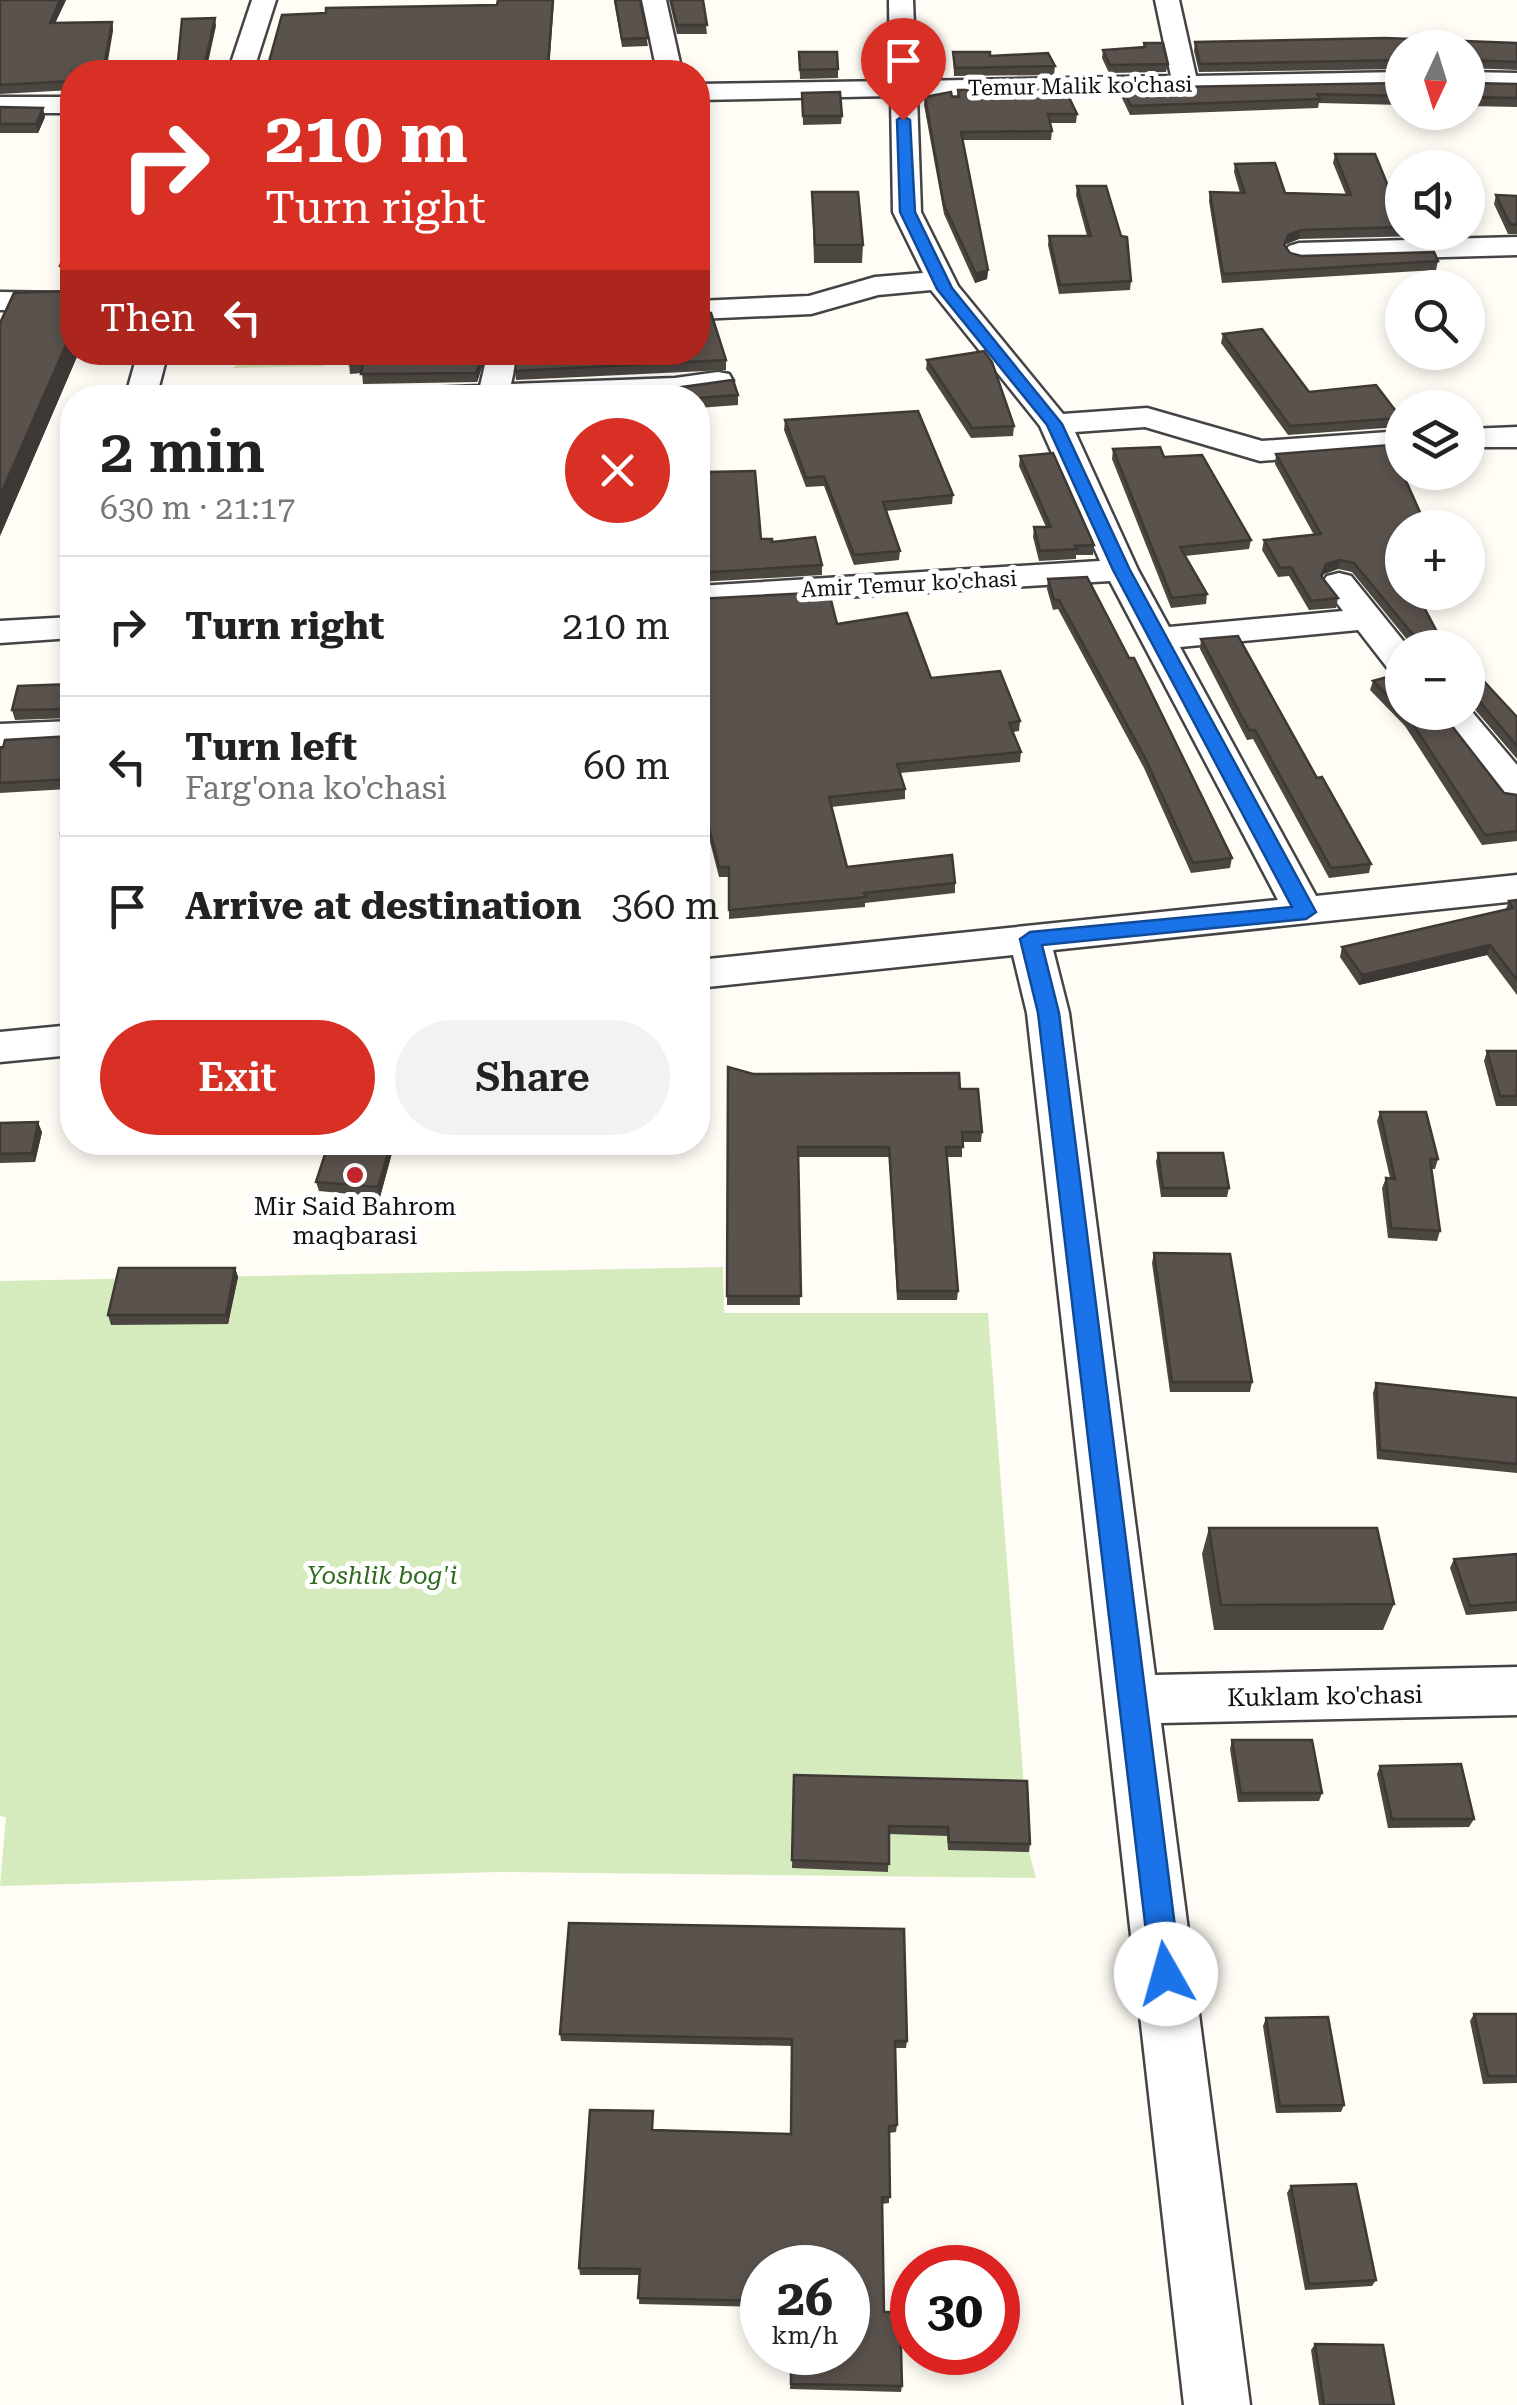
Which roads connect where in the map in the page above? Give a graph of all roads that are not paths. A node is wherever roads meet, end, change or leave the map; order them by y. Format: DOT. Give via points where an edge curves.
graph roads {
  1 [pos="264,0"];
  2 [pos="654,0"];
  3 [pos="901,0"];
  4 [pos="1167,0"];
  5 [pos="244,60"];
  6 [pos="667,60"];
  7 [pos="1385,80"];
  8 [pos="1485,80"];
  9 [pos="1517,81"];
  10 [pos="1185,84"];
  11 [pos="902,90"];
  12 [pos="710,92"];
  13 [pos="60,105"];
  14 [pos="0,106"];
  15 [pos="1517,246"];
  16 [pos="1299,252"];
  17 [pos="940,280"];
  18 [pos="0,301"];
  19 [pos="60,302"];
  20 [pos="710,309"];
  21 [pos="718,381"];
  22 [pos="703,385"];
  23 [pos="1054,424"];
  24 [pos="1517,437"];
  25 [pos="1485,438"];
  26 [pos="1385,441"];
  27 [pos="1121,570"];
  28 [pos="1339,582"];
  29 [pos="710,595"];
  30 [pos="1366,618"];
  31 [pos="60,629"];
  32 [pos="0,632"];
  33 [pos="1157,639"];
  34 [pos="1385,641"];
  35 [pos="1469,730"];
  36 [pos="60,732"];
  37 [pos="0,735"];
  38 [pos="1517,791"];
  39 [pos="1517,888"];
  40 [pos="1306,912"];
  41 [pos="1030,939"];
  42 [pos="710,973"];
  43 [pos="60,1041"];
  44 [pos="0,1048"];
  45 [pos="1517,1691"];
  46 [pos="1134,1700"];
  47 [pos="1217,2405"];
  1 -- 5 [label="street"];
  2 -- 6 [label="street"];
  3 -- 11 [label="street"];
  4 -- 10 [label="street"];
  7 -- 10 [label="street, Temur Malik ko'chasi"];
  8 -- 9 [label="street"];
  10 -- 11 [label="street, Temur Malik ko'chasi"];
  11 -- 12 [label="street, Temur Malik ko'chasi"];
  11 -- 17 [label="street" via="908,212"];
  13 -- 14 [label="street"];
  15 -- 16 [label="street"];
  17 -- 20 [label="street" via="875,286 811,304"];
  17 -- 23 [label="street"];
  18 -- 19 [label="street"];
  21 -- 22 [label="street"];
  23 -- 26 [label="street" via="1147,416 1260,452"];
  23 -- 27 [label="street"];
  24 -- 25 [label="street"];
  27 -- 29 [label="street, Amir Temur ko'chasi"];
  27 -- 33 [label="street"];
  28 -- 30 [label="street"];
  30 -- 33 [label="street"];
  30 -- 34 [label="street"];
  31 -- 32 [label="street"];
  33 -- 40 [label="street"];
  35 -- 38 [label="street"];
  36 -- 37 [label="street"];
  39 -- 40 [label="street"];
  40 -- 41 [label="street"];
  41 -- 42 [label="street"];
  41 -- 46 [label="street" via="1048,1013"];
  43 -- 44 [label="street"];
  45 -- 46 [label="street, Kuklam ko'chasi"];
  46 -- 47 [label="street"];
}
